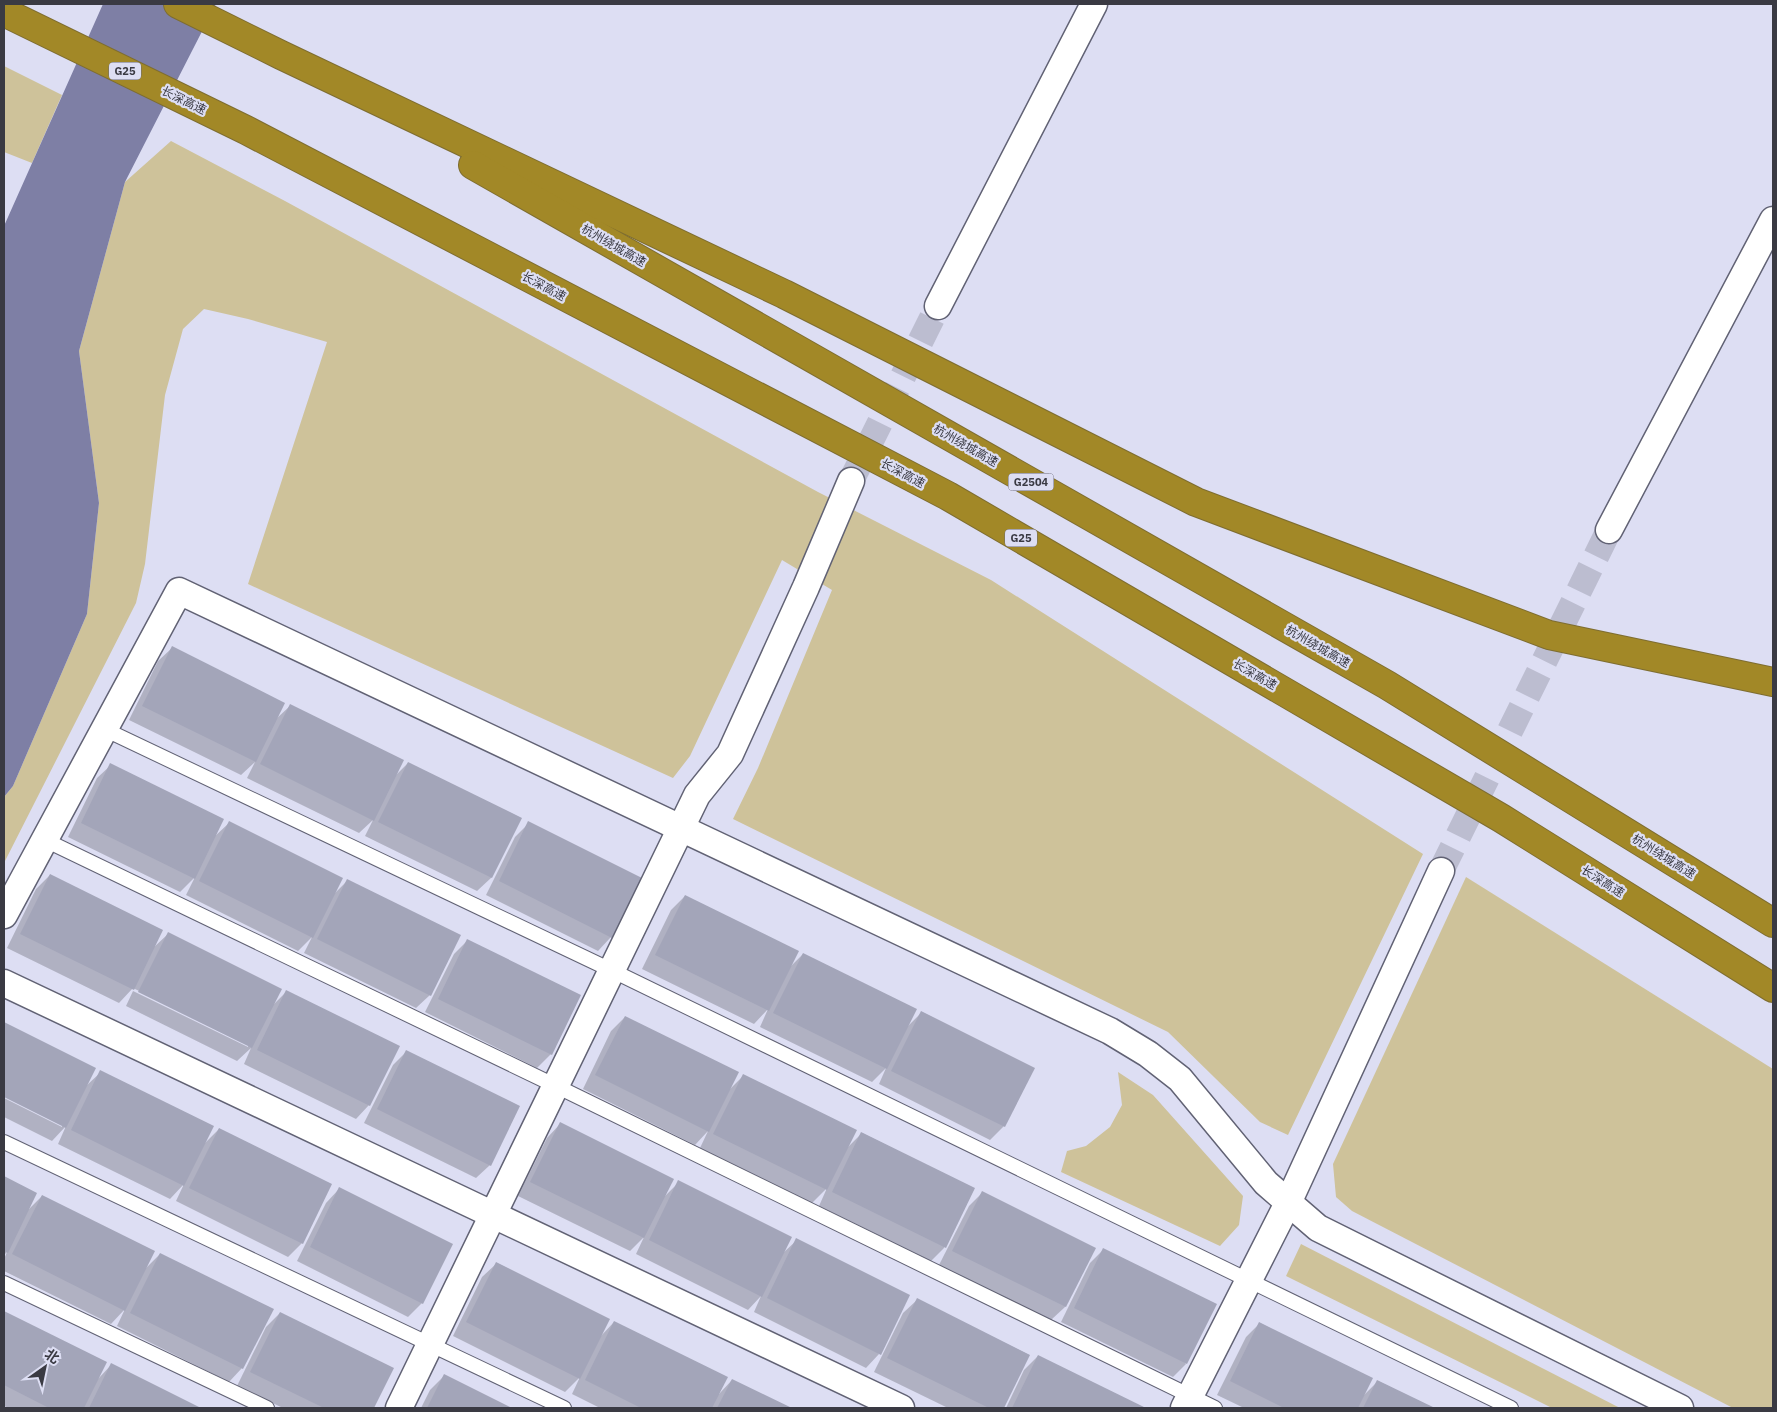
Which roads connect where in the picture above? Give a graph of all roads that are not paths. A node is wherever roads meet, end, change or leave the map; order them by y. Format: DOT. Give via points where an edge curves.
graph roads {
  1 [pos="178,4"];
  2 [pos="1094,4"];
  3 [pos="4,12"];
  4 [pos="281,55"];
  5 [pos="1773,220"];
  6 [pos="938,306"];
  7 [pos="851,480"];
  8 [pos="1609,530"];
  9 [pos="1773,682"];
  10 [pos="104,730"];
  11 [pos="682,829"];
  12 [pos="45,840"];
  13 [pos="1441,871"];
  14 [pos="4,916"];
  15 [pos="1773,923"];
  16 [pos="613,971"];
  17 [pos="4,983"];
  18 [pos="1773,988"];
  19 [pos="556,1086"];
  20 [pos="4,1142"];
  21 [pos="1288,1203"];
  22 [pos="493,1215"];
  23 [pos="1249,1280"];
  24 [pos="4,1283"];
  25 [pos="431,1344"];
  26 [pos="1187,1402"];
  27 [pos="267,1408"];
  28 [pos="399,1408"];
  29 [pos="564,1408"];
  30 [pos="901,1408"];
  31 [pos="1215,1408"];
  32 [pos="1512,1408"];
  33 [pos="1680,1408"];
  1 -- 4 [label="highway"];
  2 -- 6 [label="street"];
  3 -- 18 [label="highway, 长深高速 / G25" via="246,130 948,496 1501,818"];
  4 -- 9 [label="highway" via="784,294 1196,502 1549,635"];
  4 -- 15 [label="highway, 杭州绕城高速 / G2504" via="1387,686"];
  5 -- 8 [label="street"];
  7 -- 11 [label="street" via="730,754 697,795"];
  10 -- 11 [label="street" via="179,591"];
  10 -- 12 [label="street"];
  10 -- 16 [label="lane"];
  11 -- 16 [label="street"];
  11 -- 21 [label="street" via="1110,1031 1148,1054 1180,1079 1266,1182"];
  12 -- 14 [label="street"];
  12 -- 19 [label="lane"];
  13 -- 21 [label="street"];
  16 -- 19 [label="street"];
  16 -- 23 [label="lane"];
  17 -- 22 [label="street"];
  19 -- 22 [label="street"];
  19 -- 26 [label="lane"];
  20 -- 25 [label="lane"];
  21 -- 23 [label="street"];
  21 -- 33 [label="street" via="1318,1228"];
  22 -- 25 [label="street"];
  22 -- 30 [label="street"];
  23 -- 26 [label="street"];
  23 -- 32 [label="lane"];
  24 -- 27 [label="lane"];
  25 -- 28 [label="street"];
  25 -- 29 [label="lane"];
  26 -- 31 [label="lane"];
}
